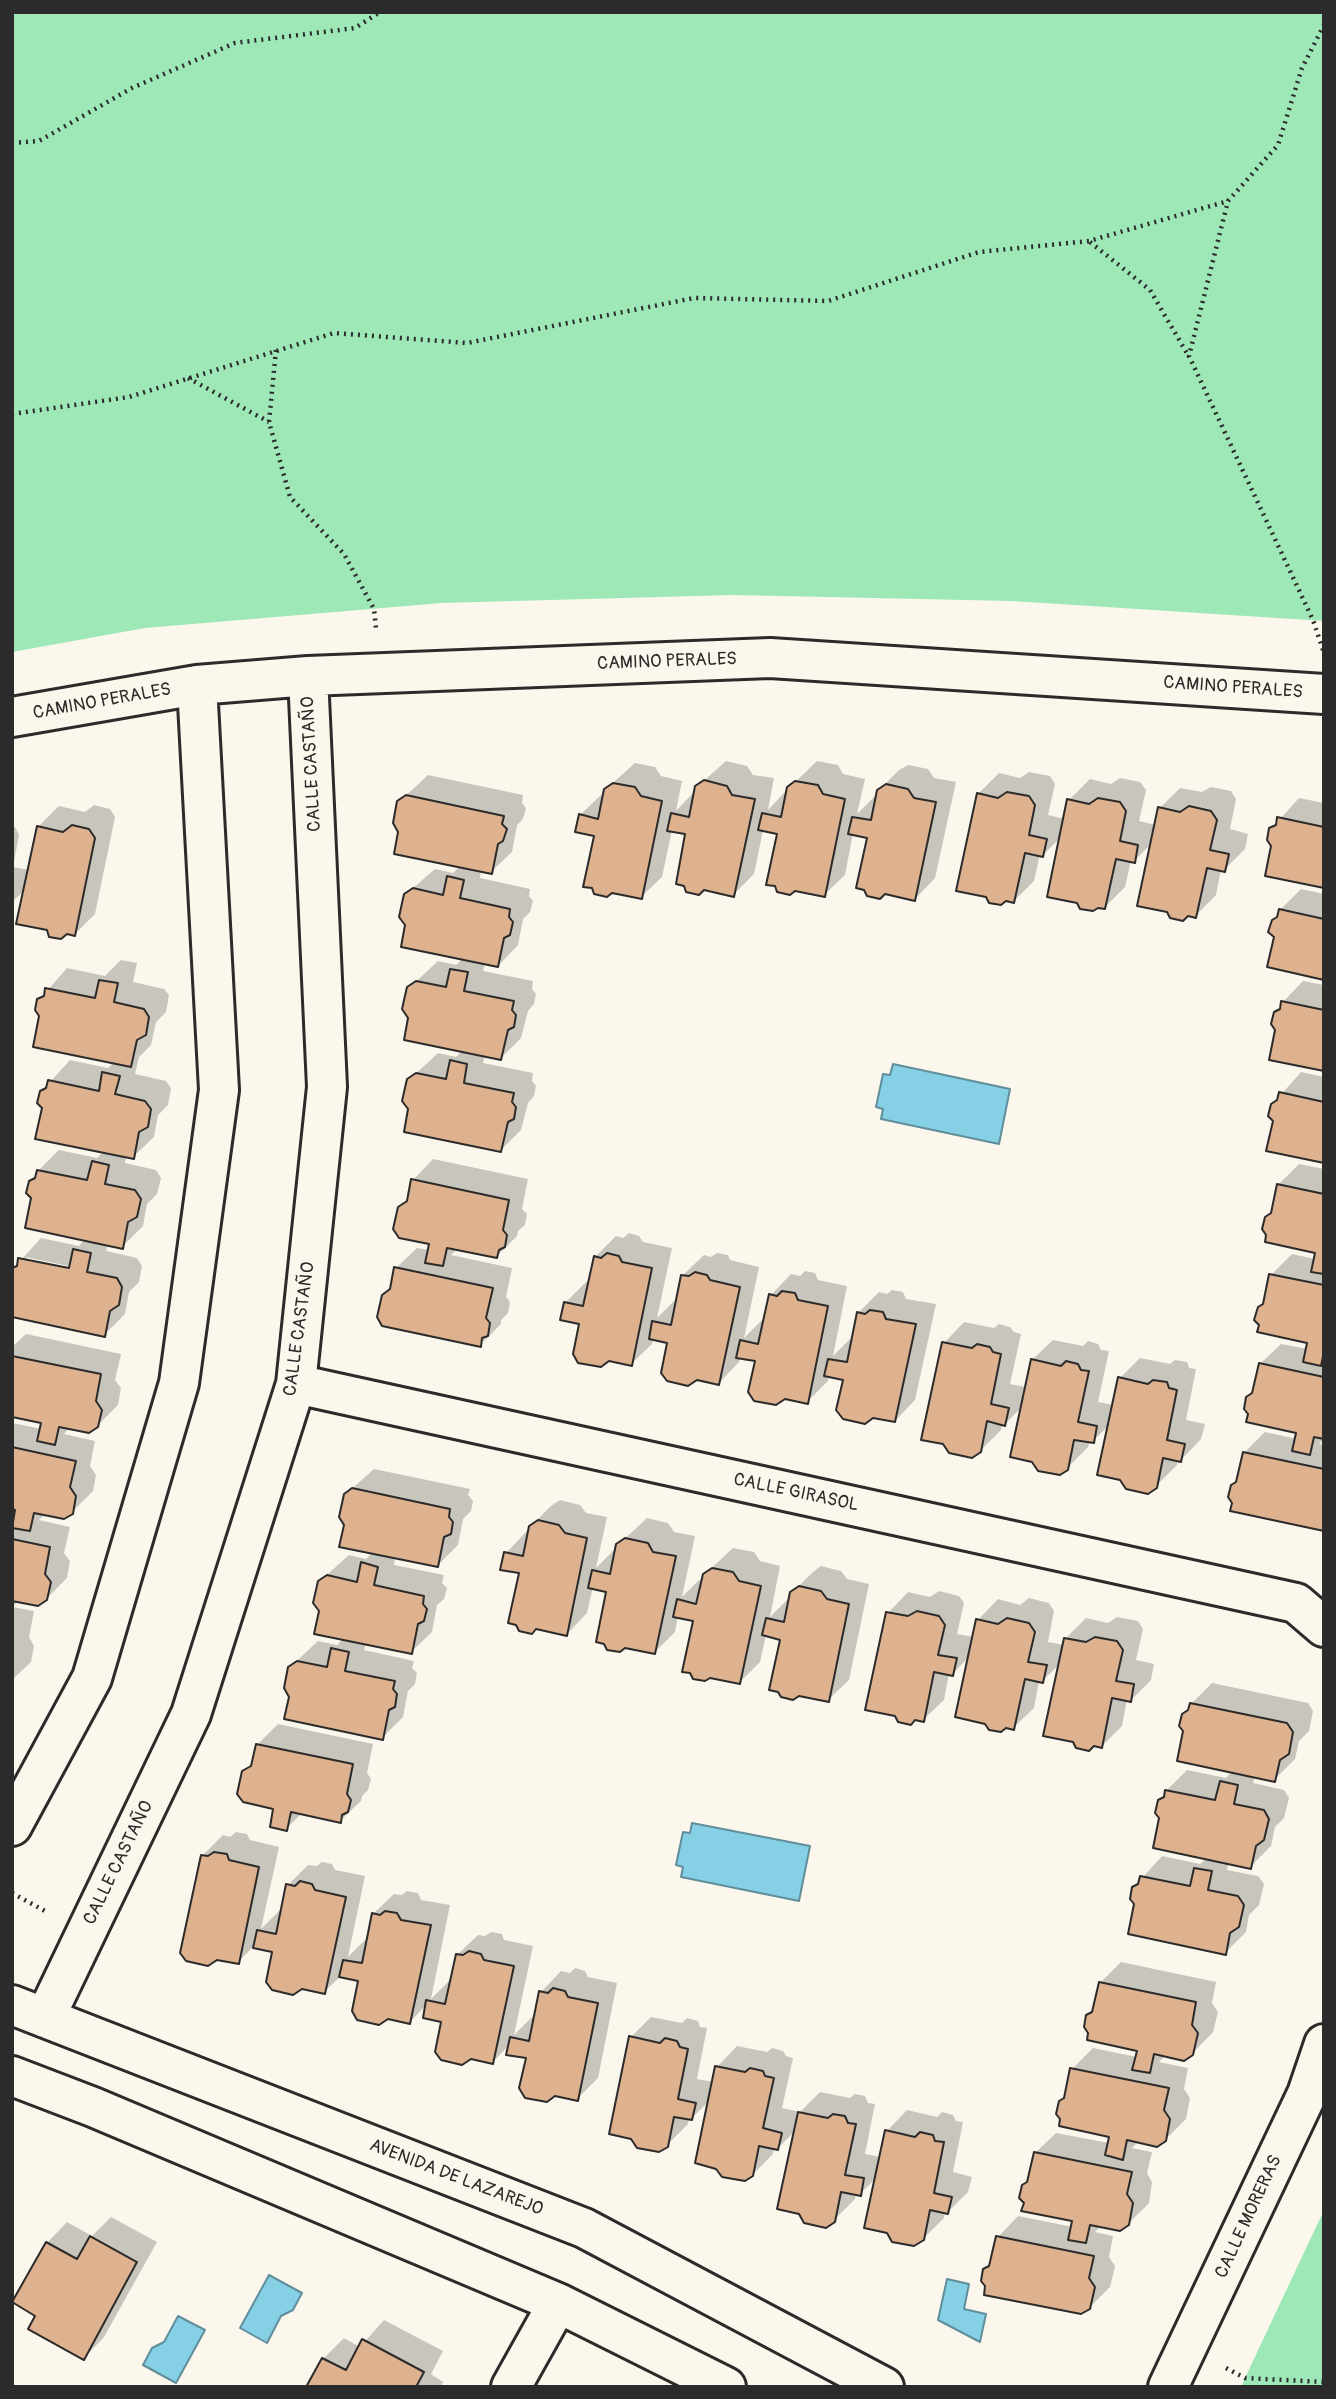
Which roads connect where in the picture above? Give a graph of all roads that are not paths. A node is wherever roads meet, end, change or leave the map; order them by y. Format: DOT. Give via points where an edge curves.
graph roads {
  1 [pos="308,676"];
  2 [pos="197,685"];
  3 [pos="1324,694"];
  4 [pos="12,717"];
  5 [pos="296,1384"];
  6 [pos="1314,1607"];
  7 [pos="12,1826"];
  8 [pos="29,2011"];
  9 [pos="1324,2044"];
  10 [pos="12,2076"];
  11 [pos="558,2303"];
  12 [pos="511,2387"];
  13 [pos="726,2387"];
  14 [pos="884,2387"];
  15 [pos="1168,2387"];
  1 -- 2 [label="street, CAMINO PERALES"];
  1 -- 3 [label="street, CAMINO PERALES" via="770,658"];
  1 -- 5 [label="street, CALLE CASTAÑO" via="327,1087"];
  2 -- 4 [label="street, CAMINO PERALES"];
  2 -- 7 [label="street" via="219,1090 179,1383 92,1678"];
  5 -- 6 [label="street, CALLE GIRASOL"];
  5 -- 8 [label="street, CALLE CASTAÑO" via="191,1714"];
  8 -- 14 [label="street, AVENIDA DE LAZAREJO" via="584,2228"];
  9 -- 15 [label="street, CALLE MORERAS" via="1307,2094"];
  10 -- 11 [label="street"];
  11 -- 12 [label="street"];
  11 -- 13 [label="street"];
}
